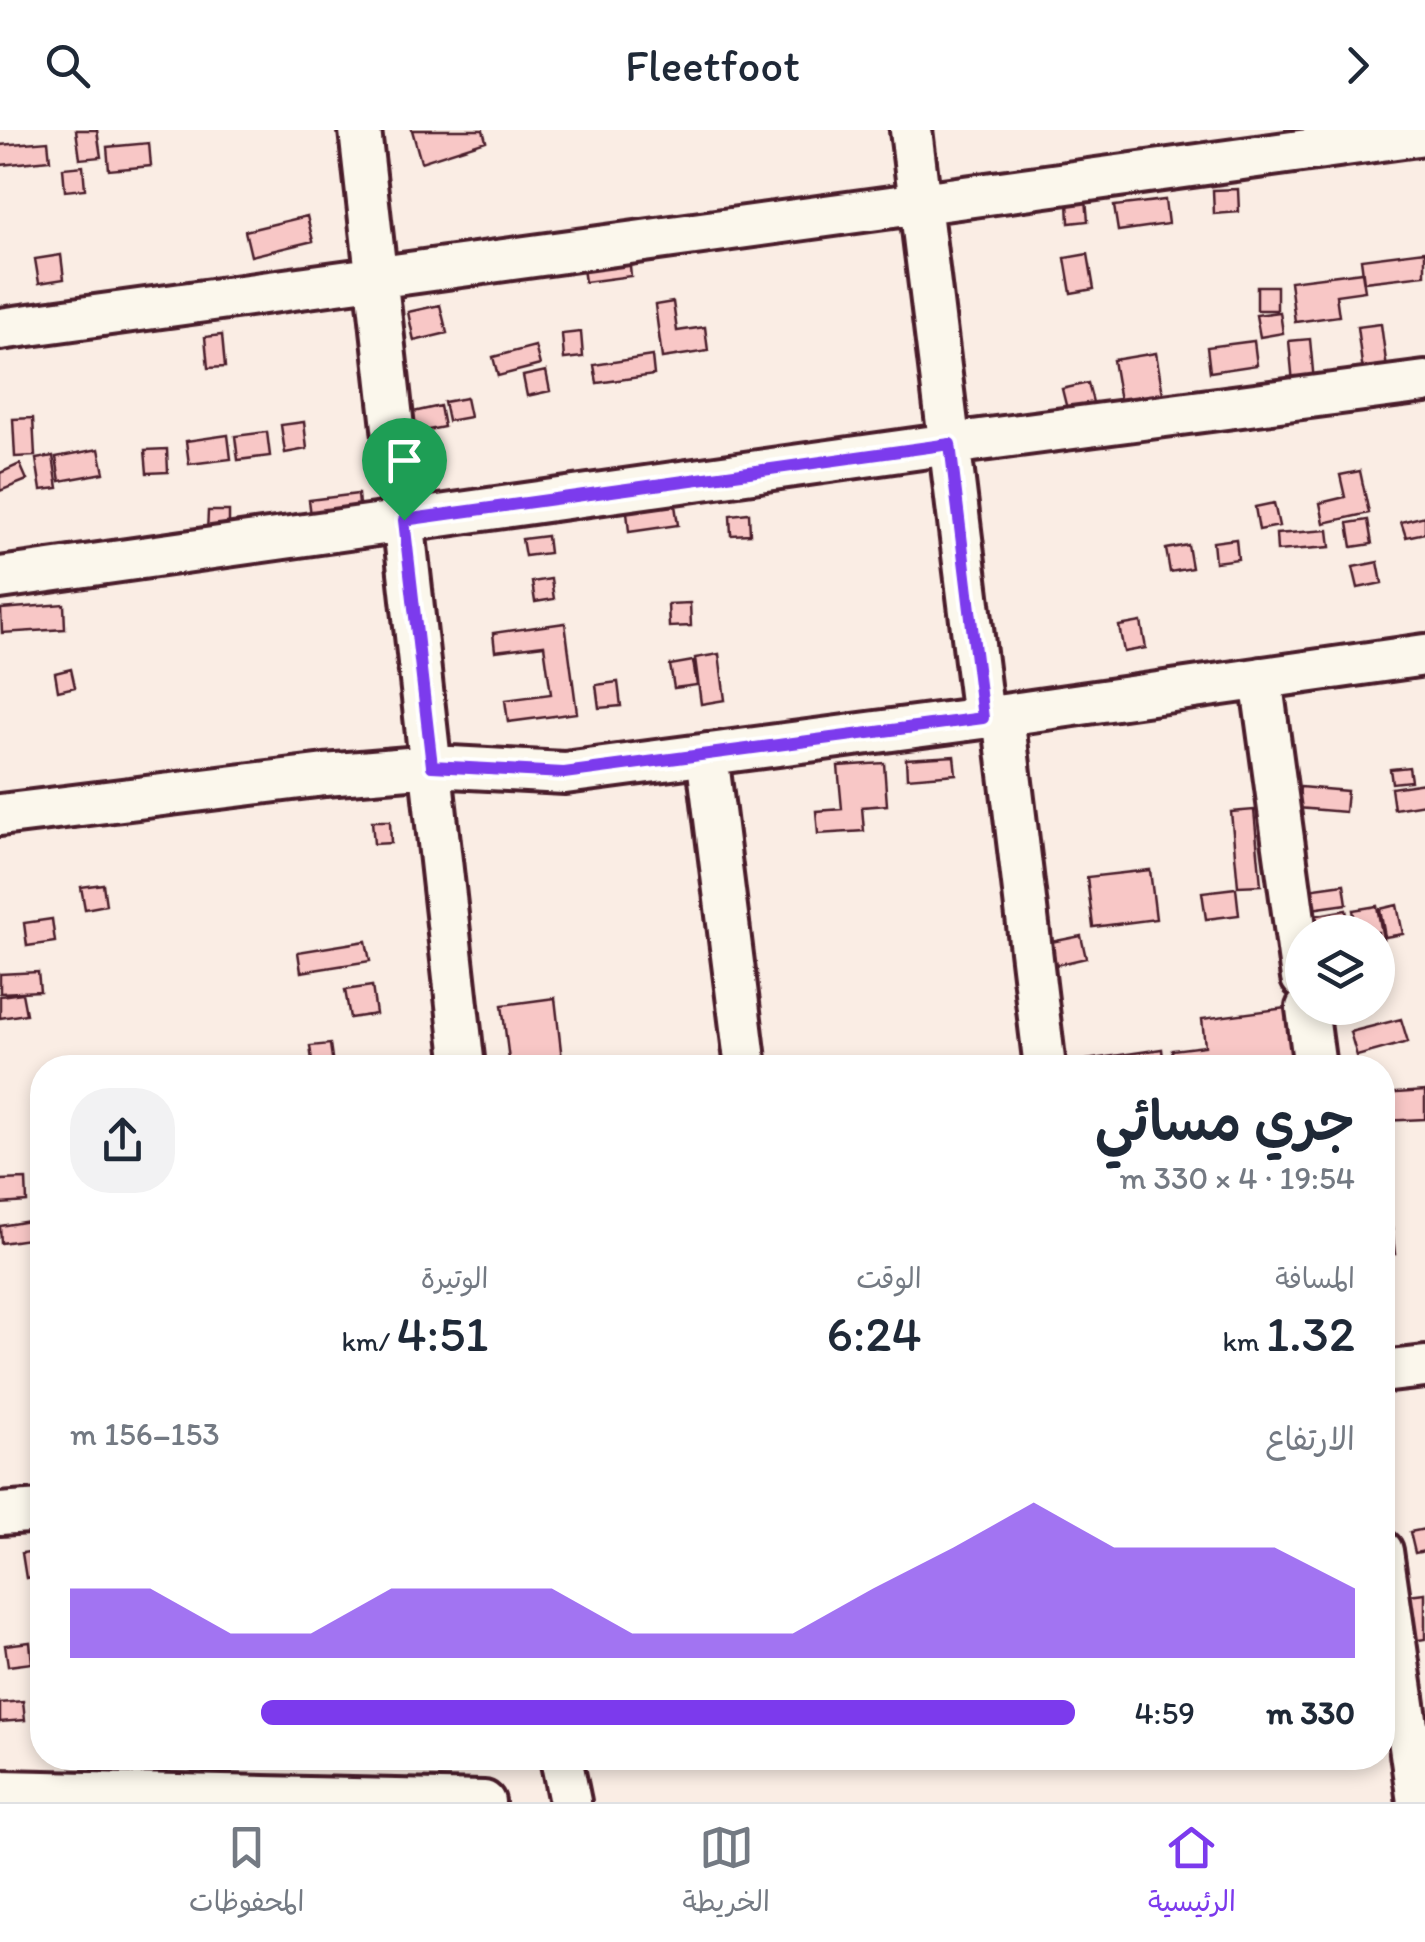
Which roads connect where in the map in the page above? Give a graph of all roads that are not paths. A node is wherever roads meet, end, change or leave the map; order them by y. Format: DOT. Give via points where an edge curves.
graph roads {
  1 [pos="360,130"];
  2 [pos="911,130"];
  3 [pos="1425,134"];
  4 [pos="920,203"];
  5 [pos="377,278"];
  6 [pos="0,329"];
  7 [pos="1425,382"];
  8 [pos="950,444"];
  9 [pos="404,520"];
  10 [pos="0,578"];
  11 [pos="1425,655"];
  12 [pos="1261,678"];
  13 [pos="993,716"];
  14 [pos="707,754"];
  15 [pos="432,766"];
  16 [pos="0,815"];
  17 [pos="1293,915"];
  18 [pos="1309,1025"];
  19 [pos="463,1055"];
  20 [pos="744,1055"];
  21 [pos="1044,1055"];
  22 [pos="1313,1055"];
  23 [pos="1425,1367"];
  24 [pos="1395,1370"];
  25 [pos="30,1511"];
  26 [pos="0,1514"];
  27 [pos="1395,1642"];
  28 [pos="564,1770"];
  29 [pos="0,1791"];
  30 [pos="484,1802"];
  31 [pos="570,1802"];
  32 [pos="1418,1802"];
  1 -- 5 [label="street"];
  2 -- 4 [label="street"];
  3 -- 4 [label="street"];
  4 -- 5 [label="street"];
  4 -- 8 [label="street"];
  5 -- 6 [label="street"];
  5 -- 9 [label="street"];
  7 -- 8 [label="street"];
  8 -- 9 [label="street"];
  8 -- 13 [label="street"];
  9 -- 10 [label="street"];
  9 -- 15 [label="street"];
  11 -- 12 [label="street"];
  12 -- 13 [label="street"];
  12 -- 17 [label="street"];
  13 -- 14 [label="street"];
  13 -- 21 [label="street"];
  14 -- 15 [label="street" via="564,773"];
  14 -- 20 [label="street"];
  15 -- 16 [label="street"];
  15 -- 19 [label="street"];
  18 -- 22 [label="street"];
  23 -- 24 [label="street"];
  25 -- 26 [label="street"];
  27 -- 32 [label="street"];
  28 -- 31 [label="street"];
  29 -- 30 [label="street"];
}
